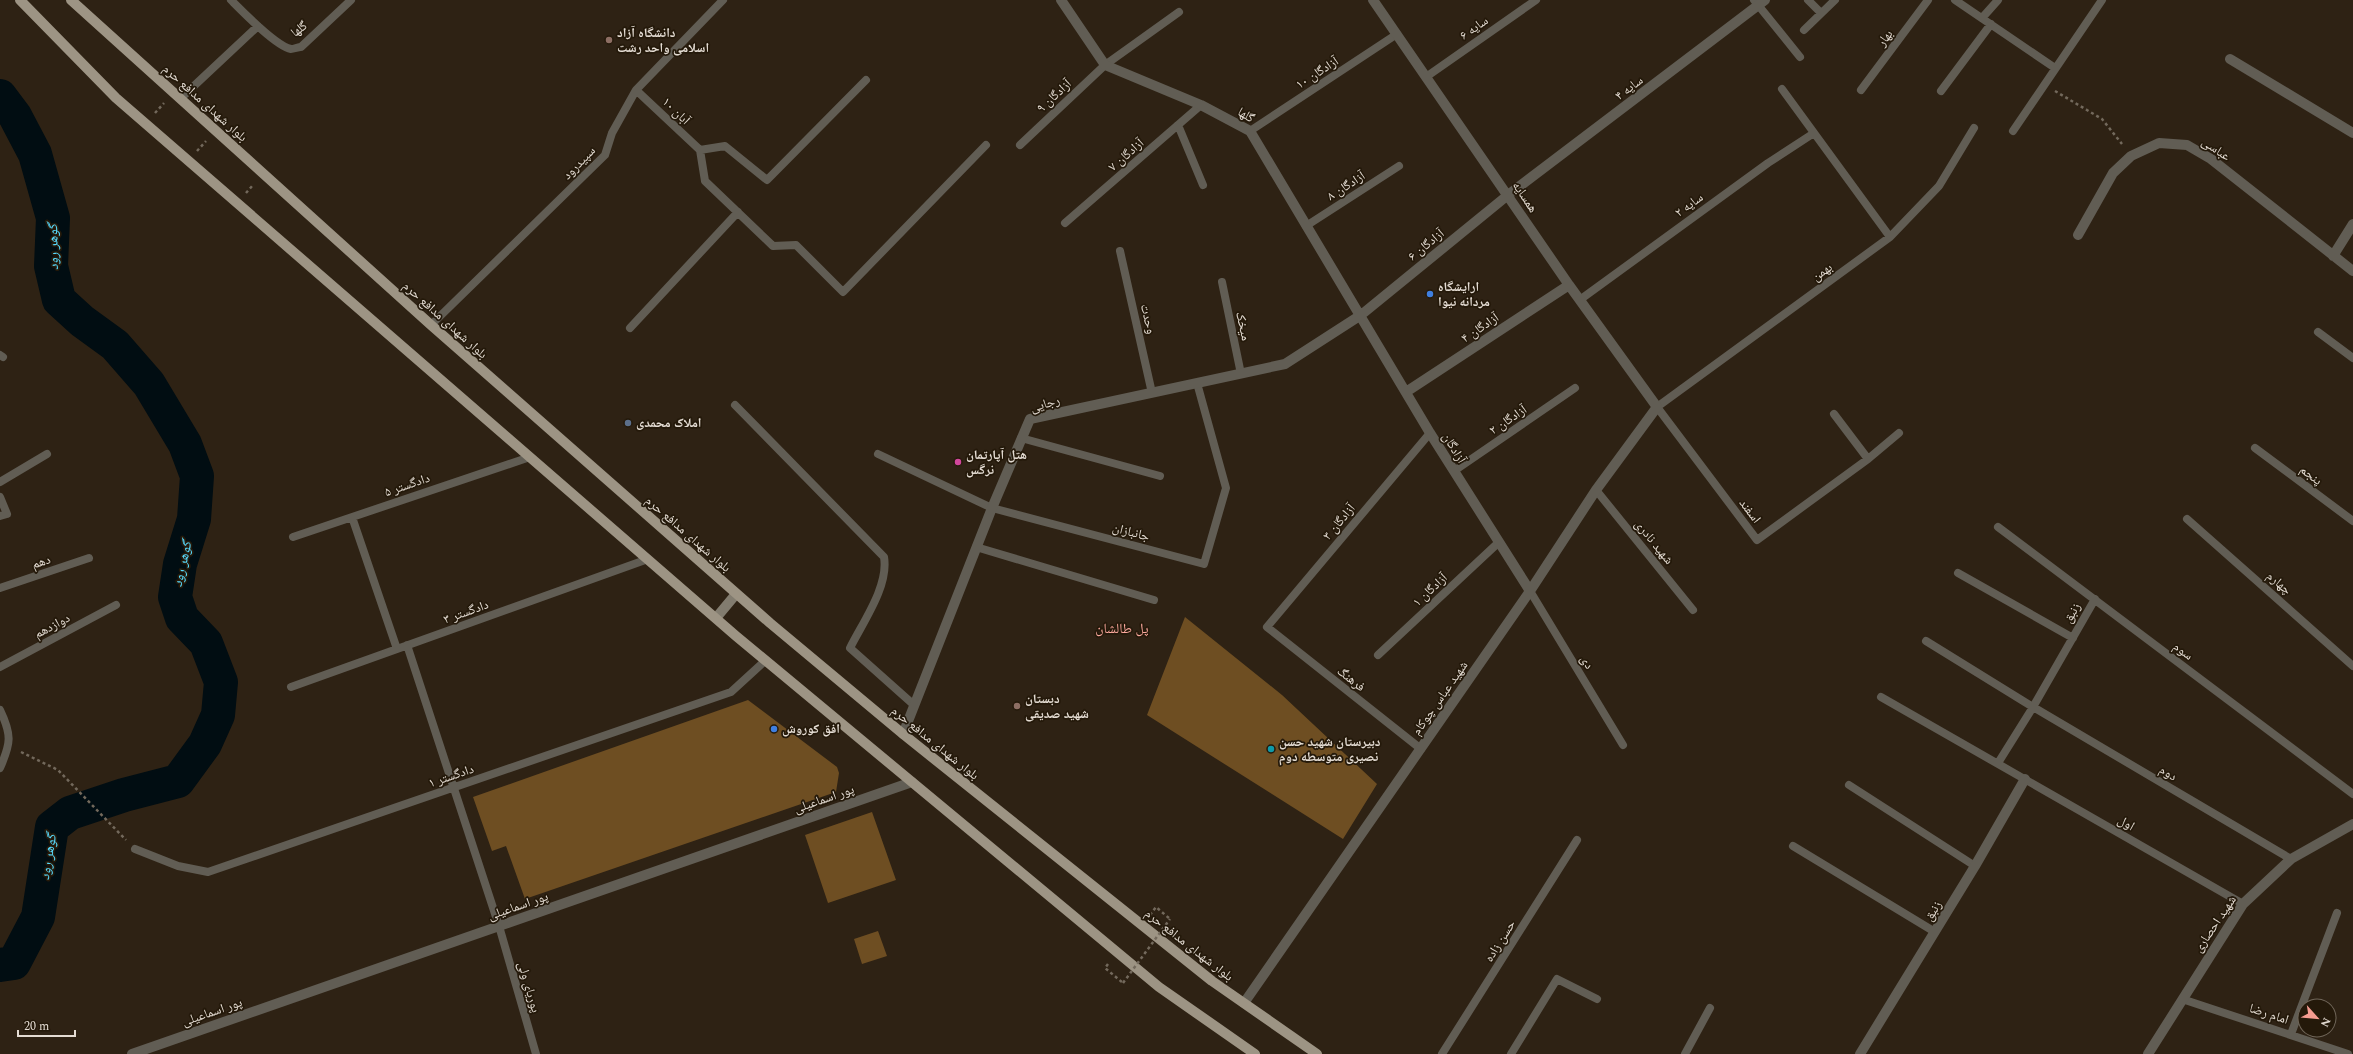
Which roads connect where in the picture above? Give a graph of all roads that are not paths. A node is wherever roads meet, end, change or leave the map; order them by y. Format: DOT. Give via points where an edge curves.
graph roads {
  1 [pos="20,0"];
  2 [pos="71,0"];
  3 [pos="231,0"];
  4 [pos="351,0"];
  5 [pos="723,0"];
  6 [pos="1062,0"];
  7 [pos="1373,0"];
  8 [pos="1536,0"];
  9 [pos="1808,0"];
  10 [pos="1835,0"];
  11 [pos="1928,0"];
  12 [pos="1954,0"];
  13 [pos="1998,0"];
  14 [pos="2102,0"];
  15 [pos="1759,2"];
  16 [pos="1179,12"];
  17 [pos="1821,13"];
  18 [pos="1982,18"];
  19 [pos="1991,24"];
  20 [pos="258,26"];
  21 [pos="1804,30"];
  22 [pos="1397,34"];
  23 [pos="1800,58"];
  24 [pos="2230,59"];
  25 [pos="1105,65"];
  26 [pos="2055,68"];
  27 [pos="1426,77"];
  28 [pos="866,80"];
  29 [pos="1782,89"];
  30 [pos="636,90"];
  31 [pos="1861,90"];
  32 [pos="1942,91"];
  33 [pos="177,96"];
  34 [pos="1202,105"];
  35 [pos="1178,125"];
  36 [pos="1974,128"];
  37 [pos="1250,131"];
  38 [pos="2013,131"];
  39 [pos="1814,133"];
  40 [pos="2353,133"];
  41 [pos="986,145"];
  42 [pos="1020,145"];
  43 [pos="700,150"];
  44 [pos="1399,166"];
  45 [pos="1203,185"];
  46 [pos="1508,195"];
  47 [pos="738,212"];
  48 [pos="1065,223"];
  49 [pos="2353,224"];
  50 [pos="1306,226"];
  51 [pos="2078,235"];
  52 [pos="1890,237"];
  53 [pos="1120,251"];
  54 [pos="2333,256"];
  55 [pos="2353,271"];
  56 [pos="1222,282"];
  57 [pos="1569,285"];
  58 [pos="1581,300"];
  59 [pos="1361,315"];
  60 [pos="431,325"];
  61 [pos="630,328"];
  62 [pos="2318,332"];
  63 [pos="2353,358"];
  64 [pos="1241,374"];
  65 [pos="1198,383"];
  66 [pos="1575,388"];
  67 [pos="1406,392"];
  68 [pos="1152,393"];
  69 [pos="735,405"];
  70 [pos="1657,406"];
  71 [pos="1834,414"];
  72 [pos="1430,433"];
  73 [pos="1899,433"];
  74 [pos="1021,438"];
  75 [pos="2255,448"];
  76 [pos="47,454"];
  77 [pos="878,454"];
  78 [pos="530,457"];
  79 [pos="1868,459"];
  80 [pos="1454,471"];
  81 [pos="1160,476"];
  82 [pos="0,482"];
  83 [pos="1596,490"];
  84 [pos="0,497"];
  85 [pos="992,508"];
  86 [pos="0,516"];
  87 [pos="352,517"];
  88 [pos="2187,519"];
  89 [pos="2353,521"];
  90 [pos="1998,526"];
  91 [pos="293,537"];
  92 [pos="1498,542"];
  93 [pos="976,547"];
  94 [pos="89,558"];
  95 [pos="648,560"];
  96 [pos="1958,573"];
  97 [pos="0,588"];
  98 [pos="1530,591"];
  99 [pos="736,594"];
  100 [pos="2095,599"];
  101 [pos="1154,600"];
  102 [pos="116,605"];
  103 [pos="1693,610"];
  104 [pos="716,618"];
  105 [pos="1267,627"];
  106 [pos="2073,638"];
  107 [pos="1926,641"];
  108 [pos="407,646"];
  109 [pos="397,649"];
  110 [pos="1378,655"];
  111 [pos="766,660"];
  112 [pos="2353,666"];
  113 [pos="0,667"];
  114 [pos="291,687"];
  115 [pos="1881,697"];
  116 [pos="914,705"];
  117 [pos="2033,707"];
  118 [pos="0,710"];
  119 [pos="903,734"];
  120 [pos="1623,745"];
  121 [pos="1421,749"];
  122 [pos="1998,763"];
  123 [pos="0,768"];
  124 [pos="2025,780"];
  125 [pos="912,782"];
  126 [pos="1849,785"];
  127 [pos="455,787"];
  128 [pos="2353,794"];
  129 [pos="2353,824"];
  130 [pos="1577,840"];
  131 [pos="1793,846"];
  132 [pos="134,849"];
  133 [pos="2291,859"];
  134 [pos="1975,866"];
  135 [pos="2243,904"];
  136 [pos="2337,913"];
  137 [pos="499,926"];
  138 [pos="1935,932"];
  139 [pos="1597,999"];
  140 [pos="2182,999"];
  141 [pos="1244,1003"];
  142 [pos="1710,1008"];
  143 [pos="2291,1034"];
  144 [pos="132,1054"];
  145 [pos="536,1054"];
  146 [pos="1255,1054"];
  147 [pos="1317,1054"];
  148 [pos="1442,1054"];
  149 [pos="1511,1054"];
  150 [pos="1685,1054"];
  151 [pos="1860,1054"];
  152 [pos="2148,1054"];
  153 [pos="2348,1054"];
  1 -- 78 [label="main road" via="116,98"];
  2 -- 33 [label="main road, بلوار شهدای مدافع حرم"];
  3 -- 20 [label="lane, گلها"];
  4 -- 20 [label="lane, گلها" via="300,47 292,49 284,46"];
  5 -- 30 [label="lane, سپیدرود"];
  6 -- 25 [label="street"];
  7 -- 22 [label="street, همسایه"];
  8 -- 27 [label="lane, سایه ۶"];
  9 -- 17 [label="lane"];
  10 -- 17 [label="lane"];
  11 -- 31 [label="lane, بهار"];
  12 -- 18 [label="lane"];
  13 -- 18 [label="lane"];
  14 -- 26 [label="lane"];
  15 -- 23 [label="lane"];
  15 -- 46 [label="street, سایه ۴"];
  16 -- 25 [label="lane, آزادگان ۹"];
  17 -- 21 [label="lane"];
  18 -- 19 [label="lane"];
  19 -- 26 [label="lane"];
  19 -- 32 [label="lane"];
  20 -- 33 [label="lane"];
  22 -- 27 [label="street, همسایه"];
  22 -- 37 [label="lane, آزادگان ۱۰"];
  24 -- 40 [label="street"];
  25 -- 34 [label="street, گلها"];
  25 -- 42 [label="lane, آزادگان ۹"];
  26 -- 38 [label="lane"];
  27 -- 46 [label="street, همسایه"];
  28 -- 43 [label="lane" via="767,180 725,146"];
  29 -- 39 [label="lane"];
  30 -- 43 [label="lane, آبان ۱۰"];
  30 -- 60 [label="lane, سپیدرود" via="612,133 605,155"];
  33 -- 60 [label="main road, بلوار شهدای مدافع حرم"];
  34 -- 35 [label="lane, آزادگان ۷"];
  34 -- 37 [label="street, گلها"];
  35 -- 45 [label="lane"];
  35 -- 48 [label="lane, آزادگان ۷"];
  36 -- 52 [label="lane, بهمن" via="1939,186"];
  37 -- 50 [label="street, گلها"];
  39 -- 52 [label="lane"];
  39 -- 58 [label="lane, سایه ۲" via="1768,163"];
  41 -- 47 [label="lane" via="842,292 796,245 773,246"];
  43 -- 47 [label="lane" via="705,181"];
  44 -- 50 [label="lane, آزادگان ۸"];
  46 -- 57 [label="street, همسایه"];
  46 -- 59 [label="street, آزادگان ۶"];
  47 -- 61 [label="lane"];
  49 -- 54 [label="street"];
  50 -- 59 [label="street, گلها"];
  51 -- 54 [label="street, عباسی" via="2113,173 2131,156 2158,142 2187,146 2211,159"];
  52 -- 70 [label="lane, بهمن"];
  53 -- 68 [label="lane, وحدت"];
  54 -- 55 [label="street, عباسی"];
  56 -- 64 [label="lane, میخک"];
  57 -- 58 [label="street, همسایه"];
  57 -- 67 [label="street, آزادگان ۴"];
  58 -- 70 [label="street, همسایه"];
  59 -- 64 [label="street, رجایی" via="1285,364"];
  59 -- 67 [label="street, آزادگان"];
  60 -- 99 [label="main road, بلوار شهدای مدافع حرم"];
  62 -- 63 [label="lane"];
  64 -- 65 [label="street, رجایی"];
  65 -- 68 [label="street, رجایی"];
  65 -- 85 [label="lane, جانبازان" via="1226,488 1204,564"];
  66 -- 80 [label="lane, آزادگان ۲"];
  67 -- 72 [label="street, آزادگان"];
  68 -- 74 [label="street, رجایی" via="1030,419"];
  69 -- 116 [label="lane" via="884,557 886,568 883,583 850,648"];
  70 -- 79 [label="lane, اسفند" via="1757,540"];
  70 -- 83 [label="street, شهید عباس چوکام"];
  71 -- 79 [label="lane"];
  72 -- 80 [label="street, آزادگان"];
  72 -- 105 [label="lane, آزادگان ۳"];
  73 -- 79 [label="lane, اسفند"];
  74 -- 81 [label="lane"];
  74 -- 85 [label="street, رجایی"];
  75 -- 89 [label="lane, پنجم"];
  76 -- 82 [label="lane"];
  77 -- 85 [label="lane, جانبازان"];
  78 -- 87 [label="lane, دادگستر ۵"];
  78 -- 95 [label="main road"];
  80 -- 92 [label="street, آزادگان"];
  83 -- 98 [label="street, شهید عباس چوکام"];
  83 -- 103 [label="lane, شهید نادری"];
  84 -- 86 [label="lane" via="7,514"];
  85 -- 93 [label="street, رجایی"];
  87 -- 91 [label="lane, دادگستر ۵"];
  87 -- 109 [label="lane"];
  88 -- 112 [label="lane, چهارم"];
  90 -- 100 [label="lane, سوم"];
  92 -- 98 [label="street, آزادگان"];
  92 -- 110 [label="lane, آزادگان ۱"];
  93 -- 101 [label="lane"];
  93 -- 116 [label="street, رجایی"];
  94 -- 97 [label="lane, دهم"];
  95 -- 104 [label="main road"];
  95 -- 108 [label="lane, دادگستر ۳"];
  96 -- 106 [label="lane"];
  98 -- 120 [label="lane, دی"];
  98 -- 121 [label="street, شهید عباس چوکام"];
  99 -- 104 [label="main road"];
  99 -- 119 [label="main road, بلوار شهدای مدافع حرم"];
  100 -- 106 [label="lane, زنبق"];
  100 -- 128 [label="lane, سوم"];
  102 -- 113 [label="lane, دوازدهم"];
  104 -- 111 [label="main road"];
  105 -- 121 [label="lane, فرهنگ"];
  106 -- 117 [label="lane, زنبق"];
  107 -- 117 [label="lane, دوم"];
  108 -- 109 [label="lane, دادگستر ۳"];
  108 -- 127 [label="lane, پوریای ولی"];
  109 -- 114 [label="lane, دادگستر ۳"];
  111 -- 125 [label="main road"];
  111 -- 127 [label="lane, دادگستر ۱" via="731,692"];
  115 -- 122 [label="lane, اول"];
  116 -- 119 [label="street, رجایی"];
  117 -- 122 [label="lane, زنبق"];
  117 -- 133 [label="lane, دوم"];
  118 -- 123 [label="lane" via="7,725 10,746"];
  119 -- 141 [label="main road, بلوار شهدای مدافع حرم" via="1212,981"];
  121 -- 141 [label="street, شهید عباس چوکام"];
  122 -- 124 [label="lane, اول"];
  124 -- 134 [label="street, زنبق"];
  124 -- 135 [label="lane, اول"];
  125 -- 137 [label="street, پور اسماعیلی"];
  125 -- 146 [label="main road" via="1159,987"];
  126 -- 134 [label="lane"];
  127 -- 132 [label="lane, دادگستر ۱" via="208,872 178,866"];
  127 -- 137 [label="lane, پوریای ولی"];
  129 -- 133 [label="street, شهید احصاری"];
  130 -- 148 [label="lane, حسن زاده"];
  131 -- 138 [label="lane"];
  133 -- 135 [label="street, شهید احصاری"];
  134 -- 138 [label="street, زنبق"];
  135 -- 140 [label="street, شهید احصاری"];
  136 -- 143 [label="lane"];
  137 -- 144 [label="street, پور اسماعیلی"];
  137 -- 145 [label="lane, پوریای ولی"];
  138 -- 151 [label="street, زنبق"];
  139 -- 149 [label="lane" via="1557,979"];
  140 -- 143 [label="lane, امام رضا"];
  140 -- 152 [label="street, شهید احصاری"];
  141 -- 147 [label="main road, بلوار شهدای مدافع حرم"];
  142 -- 150 [label="lane"];
  143 -- 153 [label="lane, امام رضا"];
}
